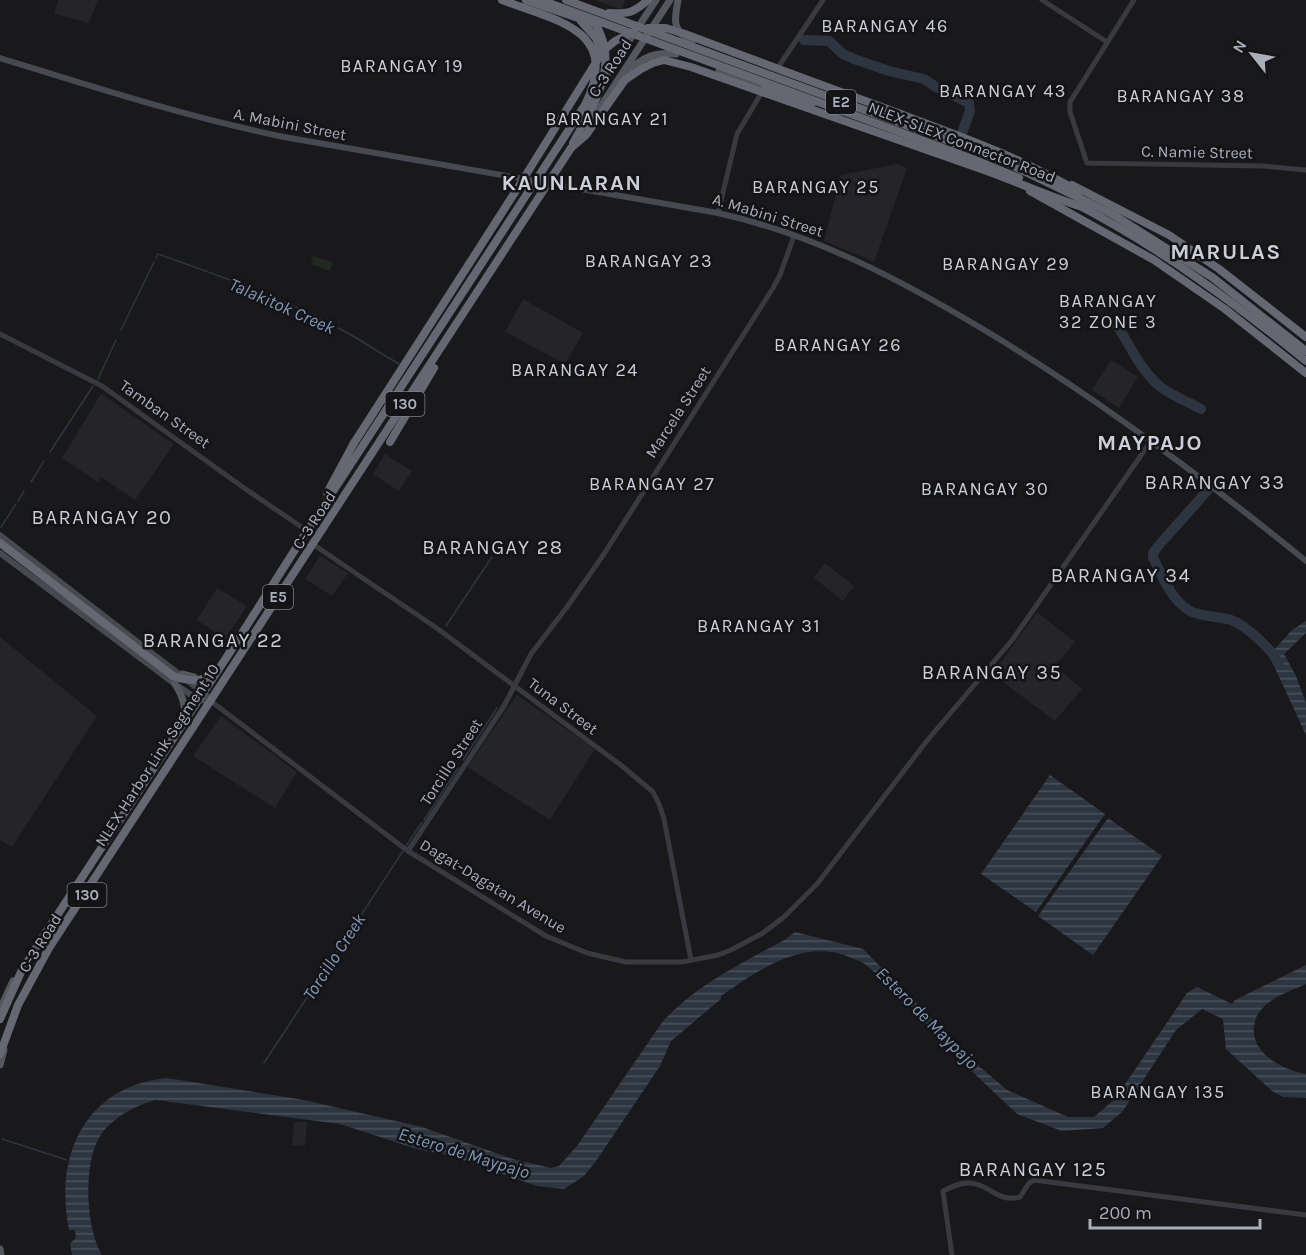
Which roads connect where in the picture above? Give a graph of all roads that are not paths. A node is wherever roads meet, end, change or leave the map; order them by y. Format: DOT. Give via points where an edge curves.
graph roads {
  1 [pos="502,0"];
  2 [pos="526,0"];
  3 [pos="541,0"];
  4 [pos="566,0"];
  5 [pos="575,0"];
  6 [pos="670,0"];
  7 [pos="678,0"];
  8 [pos="823,0"];
  9 [pos="1042,0"];
  10 [pos="1134,0"];
  11 [pos="653,1"];
  12 [pos="665,8"];
  13 [pos="609,13"];
  14 [pos="576,17"];
  15 [pos="641,25"];
  16 [pos="651,28"];
  17 [pos="632,38"];
  18 [pos="643,42"];
  19 [pos="692,42"];
  20 [pos="1107,42"];
  21 [pos="676,54"];
  22 [pos="0,58"];
  23 [pos="774,73"];
  24 [pos="615,85"];
  25 [pos="765,87"];
  26 [pos="587,104"];
  27 [pos="571,148"];
  28 [pos="1306,170"];
  29 [pos="534,182"];
  30 [pos="550,184"];
  31 [pos="1082,207"];
  32 [pos="718,213"];
  33 [pos="1112,214"];
  34 [pos="794,236"];
  35 [pos="461,316"];
  36 [pos="0,334"];
  37 [pos="1306,337"];
  38 [pos="1306,351"];
  39 [pos="1306,361"];
  40 [pos="1306,373"];
  41 [pos="1151,441"];
  42 [pos="390,442"];
  43 [pos="306,530"];
  44 [pos="0,535"];
  45 [pos="0,543"];
  46 [pos="298,545"];
  47 [pos="314,545"];
  48 [pos="0,553"];
  49 [pos="1306,561"];
  50 [pos="230,652"];
  51 [pos="214,673"];
  52 [pos="182,674"];
  53 [pos="176,684"];
  54 [pos="515,686"];
  55 [pos="202,690"];
  56 [pos="197,699"];
  57 [pos="212,702"];
  58 [pos="184,717"];
  59 [pos="408,851"];
  60 [pos="691,960"];
  61 [pos="0,1009"];
  62 [pos="0,1019"];
  63 [pos="0,1054"];
  64 [pos="0,1065"];
  65 [pos="1306,1215"];
  66 [pos="0,1249"];
  67 [pos="1,1255"];
  68 [pos="951,1255"];
  1 -- 46 [label="highway, NLEX Harbor Link Segment 10 / E5, bridge" via="582,34 597,62 596,79 550,160"];
  2 -- 14 [label="highway"];
  3 -- 31 [label="highway, NLEX-SLEX Connector Road / E2, bridge" via="973,159"];
  4 -- 33 [label="highway, NLEX-SLEX Connector Road / E2, bridge" via="975,150"];
  5 -- 13 [label="highway"];
  5 -- 27 [label="highway, bridge" via="603,39 606,69 601,90"];
  6 -- 12 [label="main road, C-3 Road / 130"];
  7 -- 19 [label="main road" via="676,28"];
  8 -- 23 [label="street"];
  9 -- 20 [label="street"];
  10 -- 20 [label="street"];
  11 -- 12 [label="main road"];
  11 -- 13 [label="highway" via="625,14"];
  11 -- 15 [label="main road, C-3 Road / 130"];
  12 -- 16 [label="main road, C-3 Road / 130"];
  13 -- 15 [label="highway"];
  14 -- 17 [label="highway"];
  14 -- 26 [label="highway" via="596,38 602,59 597,85"];
  15 -- 16 [label="main road"];
  15 -- 17 [label="main road, C-3 Road / 130"];
  16 -- 18 [label="main road, C-3 Road / 130"];
  16 -- 19 [label="main road"];
  17 -- 18 [label="main road"];
  17 -- 26 [label="main road, C-3 Road / 130"];
  18 -- 21 [label="main road"];
  18 -- 24 [label="main road, C-3 Road / 130"];
  19 -- 23 [label="main road"];
  20 -- 28 [label="street, C. Namie Street" via="1069,106 1087,163"];
  21 -- 24 [label="main road" via="653,54 641,59"];
  21 -- 25 [label="main road"];
  22 -- 29 [label="main road, A. Mabini Street" via="228,126"];
  23 -- 25 [label="street"];
  23 -- 37 [label="highway" via="1063,181 1169,235"];
  24 -- 30 [label="main road, C-3 Road / 130"];
  25 -- 32 [label="street" via="739,131"];
  25 -- 40 [label="highway" via="1014,183 1154,260 1225,309"];
  26 -- 29 [label="main road, C-3 Road / 130"];
  27 -- 31 [label="highway, bridge" via="626,80 664,60"];
  27 -- 35 [label="highway, NLEX Harbor Link Segment 10 / E5, bridge"];
  29 -- 30 [label="main road, A. Mabini Street"];
  29 -- 43 [label="main road, C-3 Road / 130"];
  30 -- 32 [label="main road, A. Mabini Street"];
  30 -- 47 [label="main road, C-3 Road / 130"];
  31 -- 39 [label="highway, NLEX-SLEX Connector Road / E2" via="1192,273"];
  32 -- 34 [label="main road, A. Mabini Street"];
  33 -- 38 [label="highway, NLEX-SLEX Connector Road / E2" via="1212,276"];
  33 -- 46 [label="highway, bridge" via="1043,172 979,143 685,34 666,28 631,32 603,51 586,75 368,421"];
  34 -- 41 [label="main road, A. Mabini Street" via="846,254 926,295 1041,364"];
  34 -- 54 [label="street, Marcela Street" via="773,288 604,554 531,654"];
  35 -- 42 [label="highway, bridge"];
  35 -- 63 [label="highway, NLEX Harbor Link Segment 10 / E5, bridge" via="49,948 18,1005"];
  36 -- 43 [label="street, Tamban Street" via="96,383"];
  41 -- 49 [label="main road, A. Mabini Street"];
  41 -- 60 [label="street, Dagat-Dagatan Avenue" via="1013,639 817,884 763,933 731,950"];
  43 -- 51 [label="main road, C-3 Road / 130"];
  44 -- 52 [label="main road, Dagat-Dagatan Avenue"];
  45 -- 50 [label="highway, bridge" via="173,676 203,679"];
  46 -- 50 [label="highway, NLEX Harbor Link Segment 10 / E5"];
  47 -- 54 [label="street, Tuna Street"];
  47 -- 57 [label="main road, C-3 Road / 130"];
  48 -- 53 [label="main road, Dagat-Dagatan Avenue"];
  50 -- 62 [label="highway, NLEX Harbor Link Segment 10 / E5, bridge" via="39,943"];
  51 -- 52 [label="main road" via="194,677"];
  51 -- 55 [label="main road, C-3 Road / 130"];
  52 -- 55 [label="main road, Dagat-Dagatan Avenue"];
  53 -- 56 [label="main road, Dagat-Dagatan Avenue"];
  53 -- 58 [label="main road" via="183,696"];
  54 -- 59 [label="street, Torcillo Street"];
  54 -- 60 [label="street, Tuna Street" via="653,792 664,819"];
  55 -- 56 [label="main road, C-3 Road / 130"];
  55 -- 57 [label="main road, Dagat-Dagatan Avenue"];
  56 -- 57 [label="main road, Dagat-Dagatan Avenue"];
  56 -- 58 [label="main road, C-3 Road / 130"];
  57 -- 59 [label="street, Dagat-Dagatan Avenue"];
  57 -- 64 [label="main road, C-3 Road / 130" via="34,977 13,1023"];
  58 -- 61 [label="main road, C-3 Road / 130" via="25,960"];
  59 -- 60 [label="street, Dagat-Dagatan Avenue" via="525,924 587,954 626,962"];
  65 -- 68 [label="street" via="1034,1180 1020,1197 1001,1197 971,1183 943,1191"];
  66 -- 67 [label="main road"];
}
